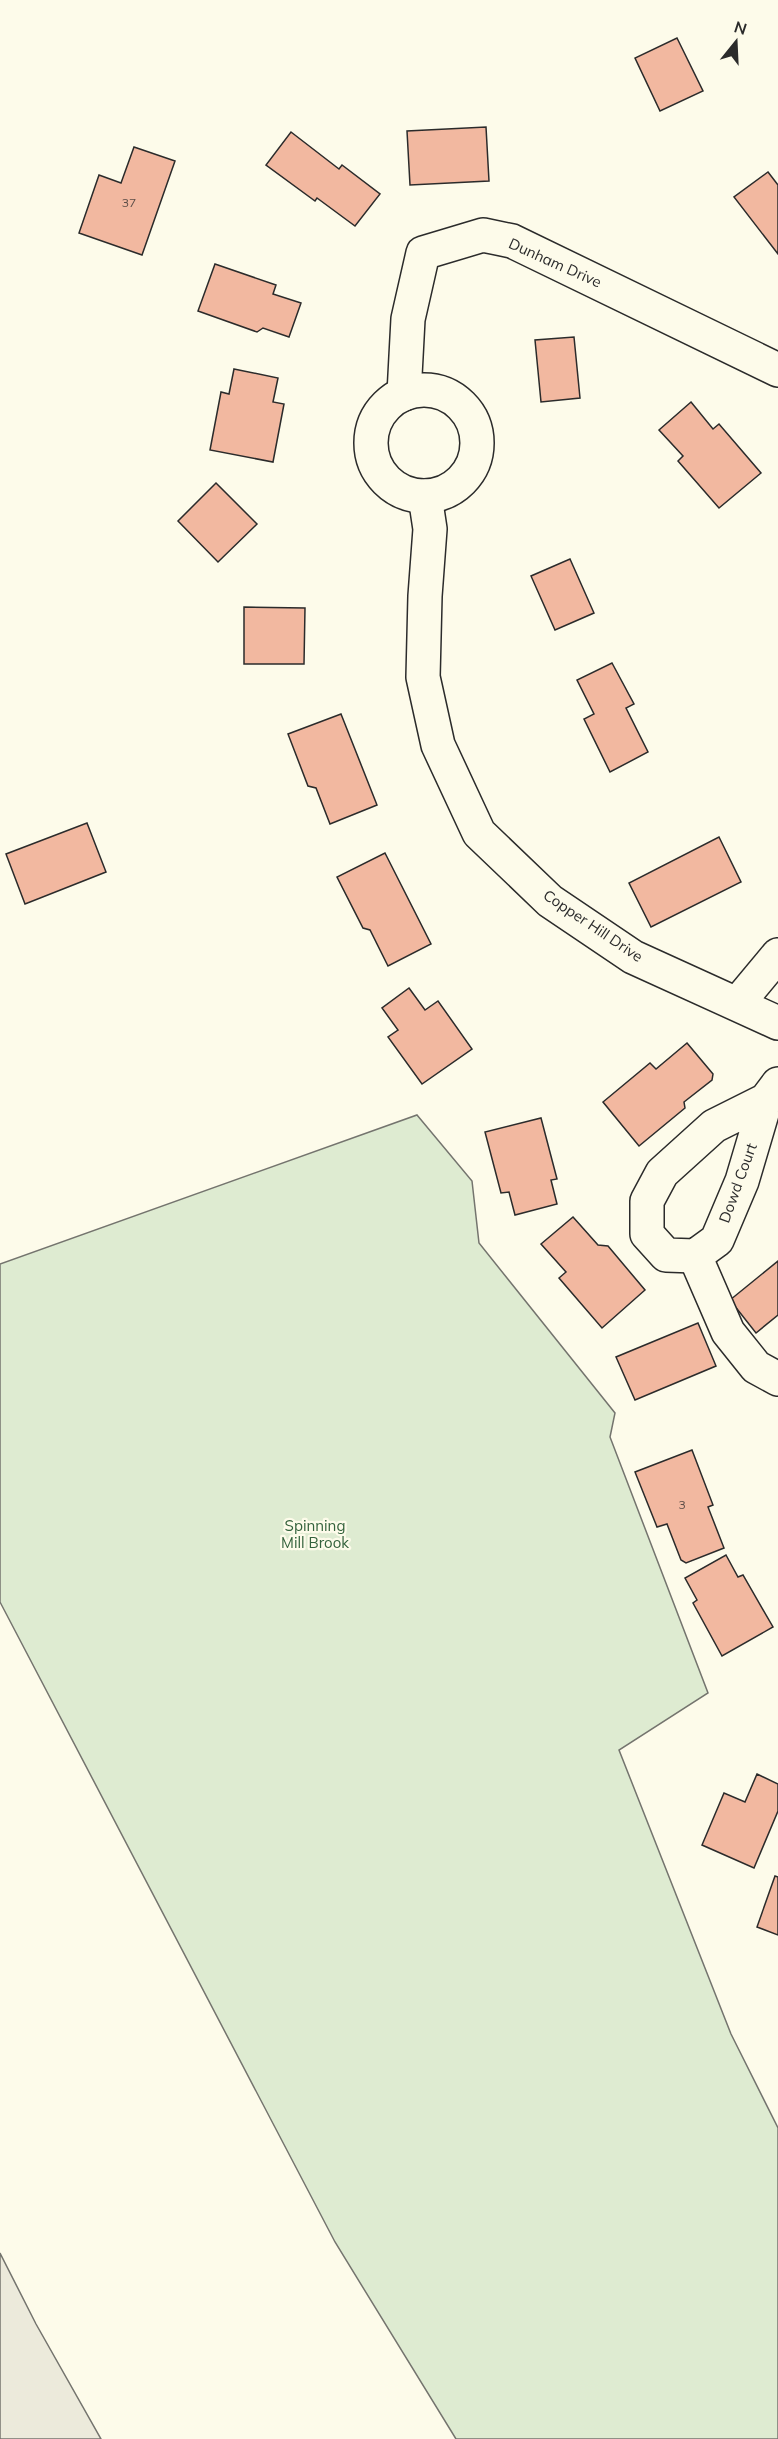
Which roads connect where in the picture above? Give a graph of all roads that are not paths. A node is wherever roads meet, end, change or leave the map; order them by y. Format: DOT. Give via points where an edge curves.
graph roads {
  1 [pos="778,370"];
  2 [pos="404,394"];
  3 [pos="425,496"];
  4 [pos="778,955"];
  5 [pos="738,1003"];
  6 [pos="778,1023"];
  7 [pos="772,1092"];
  8 [pos="695,1256"];
  9 [pos="778,1379"];
  1 -- 2 [label="street, Dunham Drive" via="512,241 483,235 423,253 408,319"];
  2 -- 3 [label="street" via="385,408 376,421 372,450 384,478 396,488"];
  2 -- 3 [label="street" via="420,390 453,399 466,410 476,433 476,458 468,474 441,494"];
  3 -- 5 [label="street, Copper Hill Drive" via="430,528 423,677 438,745 479,833 550,901 633,957"];
  4 -- 5 [label="street"];
  5 -- 6 [label="street, Copper Hill Drive"];
  7 -- 8 [label="street, Dowd Court" via="717,1240"];
  7 -- 8 [label="street, Dowd Court" via="714,1126 662,1173 647,1201 647,1234 666,1255"];
  8 -- 9 [label="street" via="728,1332 756,1367"];
}
